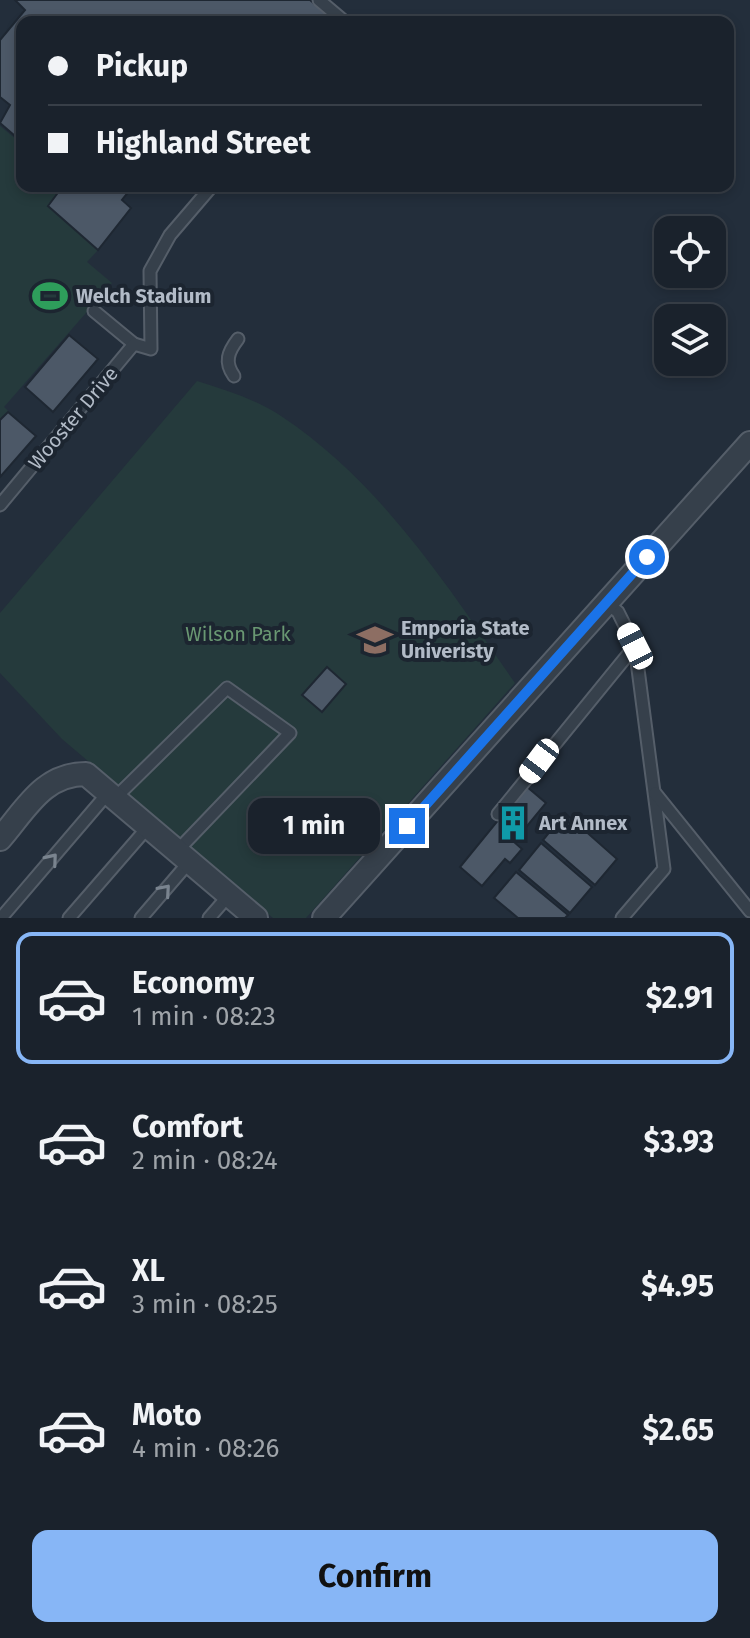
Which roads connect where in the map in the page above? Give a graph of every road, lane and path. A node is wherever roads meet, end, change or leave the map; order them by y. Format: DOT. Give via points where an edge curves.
graph roads {
  1 [pos="319,0"];
  2 [pos="338,16"];
  3 [pos="207,192"];
  4 [pos="94,311"];
  5 [pos="238,339"];
  6 [pos="134,344"];
  7 [pos="234,376"];
  8 [pos="750,443"];
  9 [pos="0,505"];
  10 [pos="606,602"];
  11 [pos="635,646"];
  12 [pos="654,793"];
  13 [pos="111,796"];
  14 [pos="498,814"];
  15 [pos="148,827"];
  16 [pos="0,839"];
  17 [pos="184,856"];
  18 [pos="229,895"];
  19 [pos="750,911"];
  20 [pos="1,918"];
  21 [pos="69,918"];
  22 [pos="141,918"];
  23 [pos="209,918"];
  24 [pos="256,918"];
  25 [pos="324,918"];
  26 [pos="622,918"];
  1 -- 2 [label="lane"];
  3 -- 6 [label="lane" via="170,235 150,271 151,349"];
  4 -- 6 [label="lane"];
  5 -- 7 [label="lane" via="228,352"];
  6 -- 9 [label="lane, Wooster Drive"];
  8 -- 10 [label="street"];
  10 -- 11 [label="lane" via="618,612"];
  10 -- 25 [label="street"];
  11 -- 12 [label="lane"];
  11 -- 14 [label="lane"];
  12 -- 19 [label="lane"];
  12 -- 26 [label="lane" via="664,869"];
  13 -- 15 [label="street"];
  13 -- 16 [label="street" via="86,774 65,774 50,782"];
  13 -- 17 [label="lane" via="227,688 290,733"];
  20 -- 13 [label="lane, one-way"];
  15 -- 17 [label="street"];
  15 -- 21 [label="lane"];
  17 -- 18 [label="street"];
  22 -- 17 [label="lane, one-way"];
  18 -- 23 [label="lane"];
  18 -- 24 [label="street"];
}
